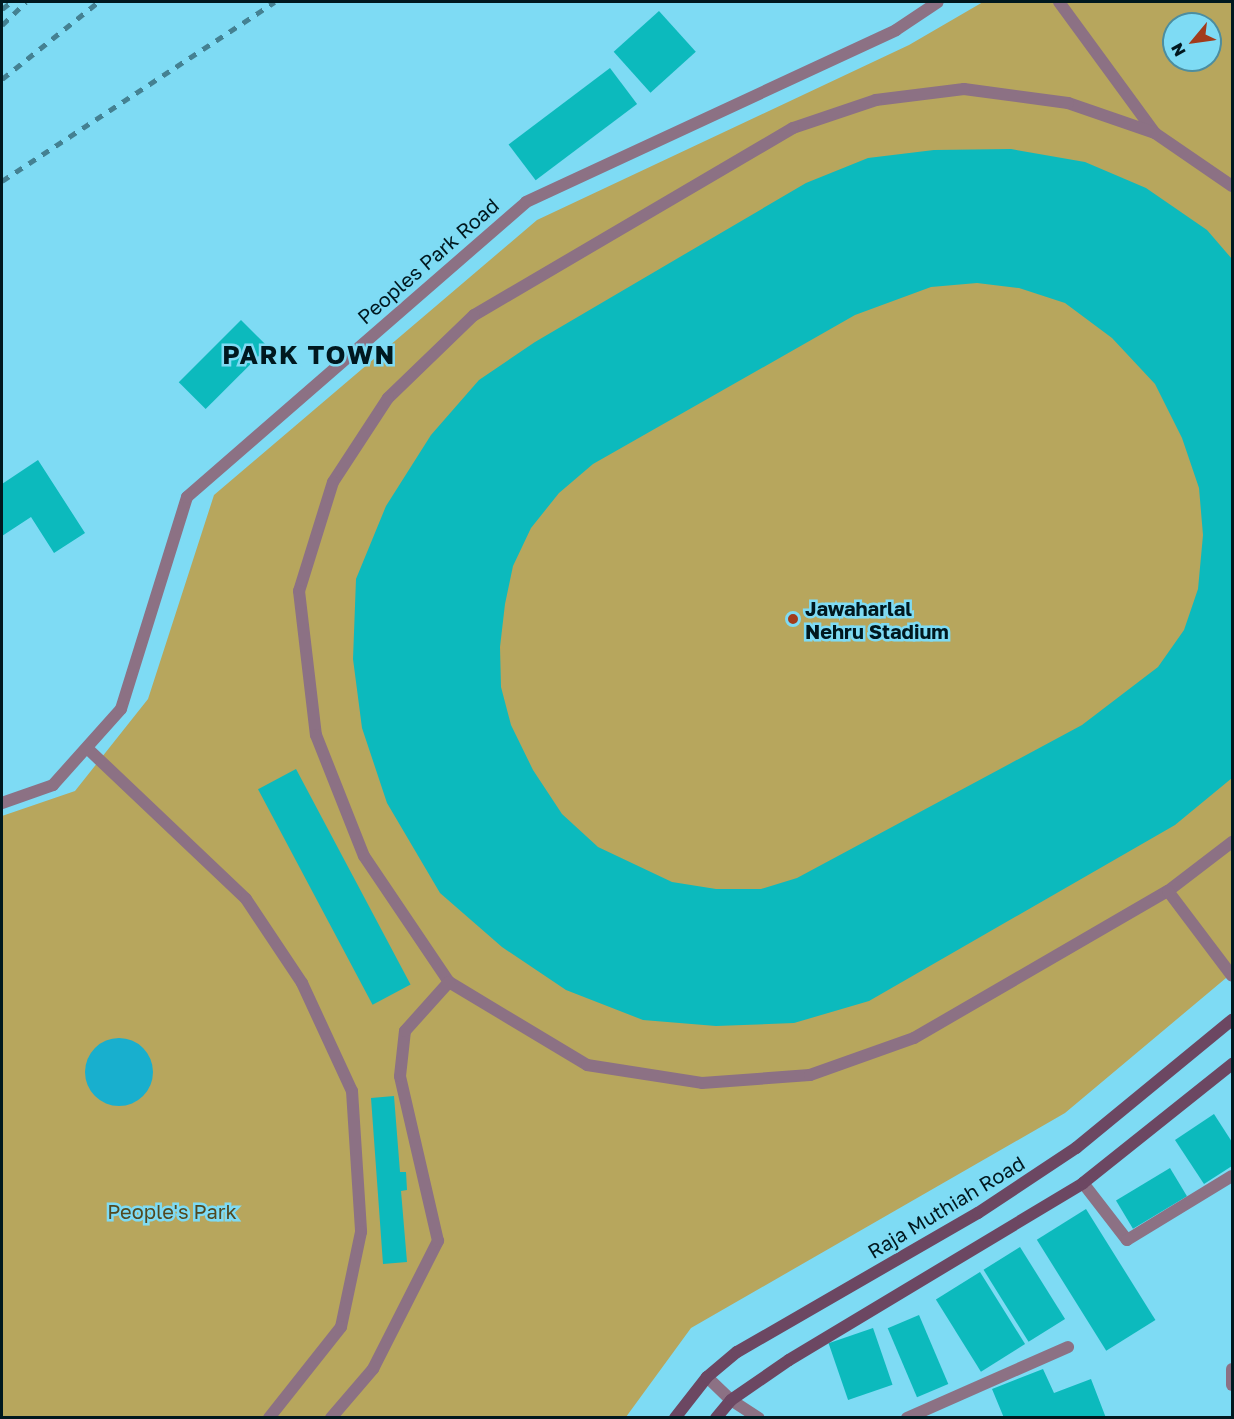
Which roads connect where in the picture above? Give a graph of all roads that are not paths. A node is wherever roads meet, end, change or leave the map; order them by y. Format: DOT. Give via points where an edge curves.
graph roads {
  1 [pos="938,2"];
  2 [pos="1059,2"];
  3 [pos="1155,133"];
  4 [pos="1233,186"];
  5 [pos="87,748"];
  6 [pos="2,803"];
  7 [pos="1233,842"];
  8 [pos="1168,891"];
  9 [pos="1233,976"];
  10 [pos="449,982"];
  11 [pos="1233,1020"];
  12 [pos="1233,1064"];
  13 [pos="1233,1176"];
  14 [pos="1083,1184"];
  15 [pos="1068,1347"];
  16 [pos="1233,1369"];
  17 [pos="707,1377"];
  18 [pos="1233,1385"];
  19 [pos="731,1400"];
  20 [pos="269,1418"];
  21 [pos="331,1418"];
  22 [pos="675,1418"];
  23 [pos="716,1418"];
  24 [pos="759,1418"];
  25 [pos="907,1418"];
  1 -- 5 [label="street, Peoples Park Road" via="896,30 526,202 187,497 121,709"];
  2 -- 3 [label="street"];
  3 -- 4 [label="street"];
  3 -- 10 [label="street" via="1068,103 964,89 876,100 793,128 474,315 388,398 333,482 299,591 316,735 364,856"];
  5 -- 6 [label="street, Peoples Park Road" via="53,785"];
  5 -- 20 [label="street" via="246,899 302,983 352,1091 361,1232 341,1328"];
  7 -- 8 [label="street"];
  8 -- 9 [label="street"];
  8 -- 10 [label="street" via="914,1038 810,1075 702,1083 587,1065"];
  10 -- 21 [label="street" via="405,1032 400,1076 438,1241 373,1369"];
  11 -- 17 [label="main road, Raja Muthiah Road" via="1076,1148 978,1213 737,1352"];
  12 -- 14 [label="main road"];
  13 -- 14 [label="street" via="1127,1240"];
  14 -- 19 [label="main road"];
  15 -- 25 [label="street"];
  16 -- 18 [label="street"];
  17 -- 19 [label="street"];
  17 -- 22 [label="main road, Raja Muthiah Road"];
  19 -- 23 [label="main road"];
  19 -- 24 [label="street"];
}
